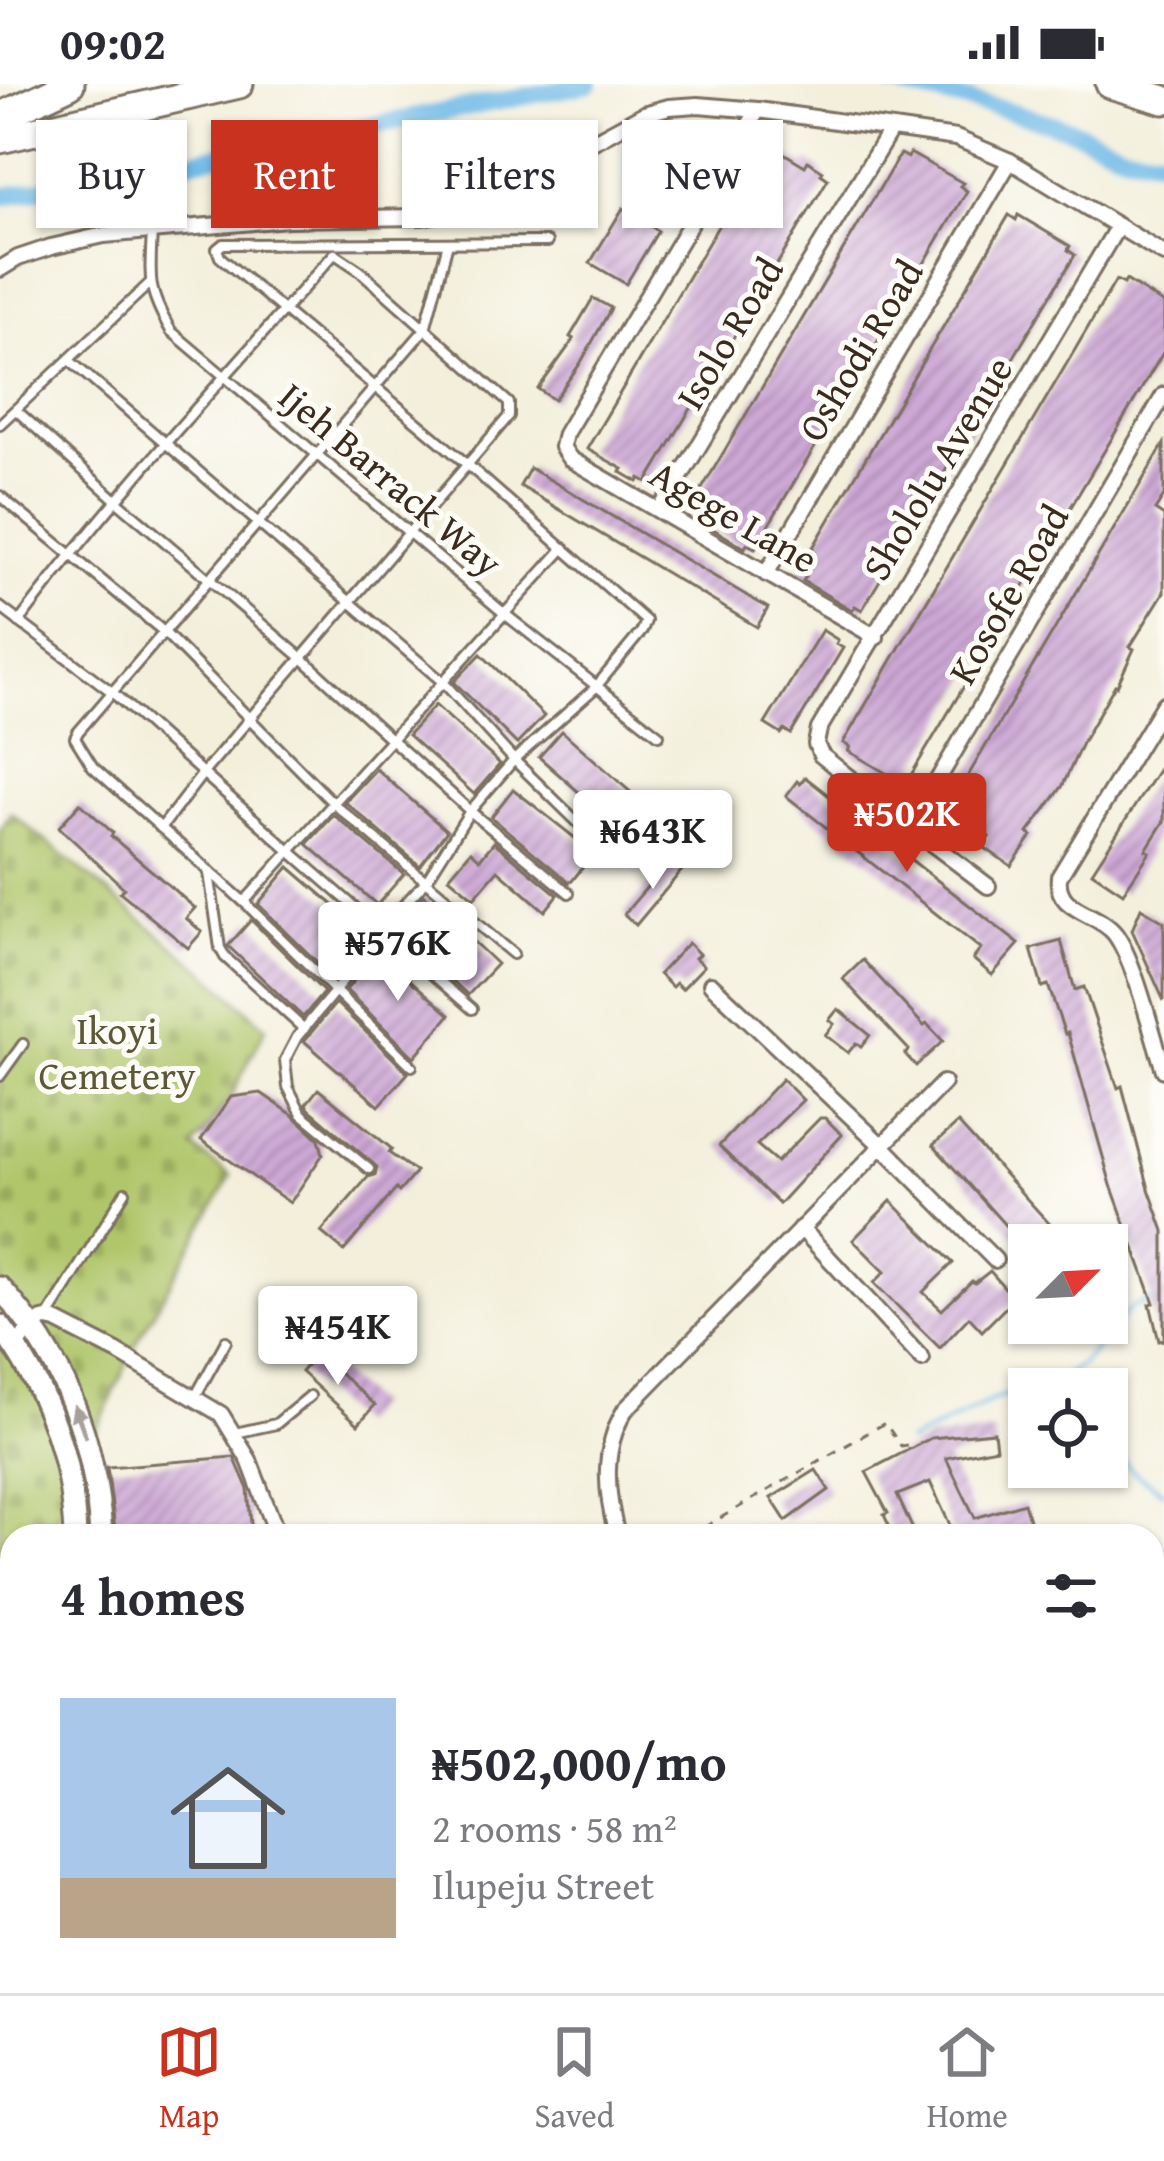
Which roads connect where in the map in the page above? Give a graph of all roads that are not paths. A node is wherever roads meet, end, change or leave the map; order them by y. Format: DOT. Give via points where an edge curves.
graph roads {
  1 [pos="70,84"];
  2 [pos="239,84"];
  3 [pos="1110,84"];
  4 [pos="1164,100"];
  5 [pos="758,110"];
  6 [pos="0,117"];
  7 [pos="891,129"];
  8 [pos="0,139"];
  9 [pos="1010,161"];
  10 [pos="1118,226"];
  11 [pos="152,230"];
  12 [pos="548,242"];
  13 [pos="342,243"];
  14 [pos="448,243"];
  15 [pos="335,254"];
  16 [pos="1164,254"];
  17 [pos="0,269"];
  18 [pos="149,284"];
  19 [pos="285,310"];
  20 [pos="425,329"];
  21 [pos="69,360"];
  22 [pos="225,378"];
  23 [pos="376,386"];
  24 [pos="1164,395"];
  25 [pos="16,410"];
  26 [pos="0,424"];
  27 [pos="164,445"];
  28 [pos="317,456"];
  29 [pos="468,465"];
  30 [pos="0,496"];
  31 [pos="116,500"];
  32 [pos="660,510"];
  33 [pos="258,520"];
  34 [pos="409,533"];
  35 [pos="564,548"];
  36 [pos="70,554"];
  37 [pos="766,574"];
  38 [pos="208,579"];
  39 [pos="351,602"];
  40 [pos="0,607"];
  41 [pos="506,615"];
  42 [pos="20,622"];
  43 [pos="164,632"];
  44 [pos="876,637"];
  45 [pos="302,659"];
  46 [pos="444,683"];
  47 [pos="596,688"];
  48 [pos="112,692"];
  49 [pos="1164,704"];
  50 [pos="251,719"];
  51 [pos="659,735"];
  52 [pos="393,740"];
  53 [pos="514,760"];
  54 [pos="204,772"];
  55 [pos="334,804"];
  56 [pos="470,811"];
  57 [pos="910,827"];
  58 [pos="161,829"];
  59 [pos="290,851"];
  60 [pos="607,851"];
  61 [pos="209,871"];
  62 [pos="426,881"];
  63 [pos="988,886"];
  64 [pos="569,893"];
  65 [pos="244,902"];
  66 [pos="381,929"];
  67 [pos="513,953"];
  68 [pos="710,984"];
  69 [pos="335,991"];
  70 [pos="472,1009"];
  71 [pos="1157,1026"];
  72 [pos="304,1029"];
  73 [pos="23,1044"];
  74 [pos="412,1066"];
  75 [pos="1164,1070"];
  76 [pos="0,1076"];
  77 [pos="943,1084"];
  78 [pos="881,1145"];
  79 [pos="369,1169"];
  80 [pos="125,1192"];
  81 [pos="801,1228"];
  82 [pos="994,1260"];
  83 [pos="0,1288"];
  84 [pos="39,1323"];
  85 [pos="0,1325"];
  86 [pos="226,1341"];
  87 [pos="14,1345"];
  88 [pos="922,1359"];
  89 [pos="310,1396"];
  90 [pos="195,1397"];
  91 [pos="235,1433"];
  92 [pos="74,1524"];
  93 [pos="99,1524"];
  94 [pos="273,1524"];
  95 [pos="614,1524"];
  1 -- 6 [label="highway"];
  2 -- 8 [label="highway"];
  3 -- 4 [label="highway"];
  5 -- 7 [label="street"];
  5 -- 11 [label="street" via="669,106 644,114 454,211"];
  5 -- 32 [label="street, Agege Lane" via="565,434 570,459"];
  7 -- 9 [label="street" via="956,138"];
  7 -- 32 [label="street, Isolo Road"];
  9 -- 10 [label="street"];
  9 -- 37 [label="street, Oshodi Road"];
  10 -- 16 [label="street"];
  10 -- 44 [label="street, Shololu Avenue"];
  11 -- 17 [label="street" via="51,247"];
  11 -- 18 [label="lane"];
  12 -- 14 [label="lane"];
  13 -- 14 [label="lane"];
  13 -- 15 [label="lane"];
  13 -- 19 [label="lane" via="217,249"];
  14 -- 20 [label="lane"];
  15 -- 19 [label="lane"];
  15 -- 20 [label="lane"];
  18 -- 21 [label="lane"];
  18 -- 22 [label="lane, Ijeh Barrack Way" via="171,332"];
  19 -- 22 [label="lane"];
  19 -- 23 [label="lane"];
  20 -- 23 [label="lane"];
  20 -- 29 [label="lane" via="509,403 508,416"];
  21 -- 25 [label="lane"];
  21 -- 27 [label="lane"];
  22 -- 27 [label="lane"];
  22 -- 28 [label="lane, Ijeh Barrack Way"];
  23 -- 28 [label="lane"];
  23 -- 29 [label="lane"];
  24 -- 57 [label="street, Kosofe Road"];
  25 -- 26 [label="lane"];
  25 -- 31 [label="lane"];
  27 -- 31 [label="lane"];
  27 -- 33 [label="lane"];
  28 -- 33 [label="lane"];
  28 -- 34 [label="lane, Ijeh Barrack Way"];
  29 -- 34 [label="lane"];
  29 -- 35 [label="lane"];
  30 -- 36 [label="lane"];
  31 -- 36 [label="lane"];
  31 -- 38 [label="lane"];
  32 -- 37 [label="street, Agege Lane"];
  33 -- 38 [label="lane"];
  33 -- 39 [label="lane"];
  34 -- 39 [label="lane"];
  34 -- 41 [label="lane, Ijeh Barrack Way"];
  35 -- 41 [label="lane"];
  35 -- 47 [label="lane" via="646,621"];
  36 -- 42 [label="lane"];
  36 -- 43 [label="lane"];
  37 -- 44 [label="street, Agege Lane"];
  38 -- 43 [label="lane"];
  38 -- 45 [label="lane"];
  39 -- 45 [label="lane"];
  39 -- 46 [label="lane"];
  40 -- 42 [label="lane"];
  41 -- 46 [label="lane"];
  41 -- 47 [label="lane, Ijeh Barrack Way"];
  42 -- 48 [label="lane"];
  43 -- 48 [label="lane"];
  43 -- 50 [label="lane"];
  44 -- 57 [label="street, Shololu Avenue" via="816,744"];
  45 -- 50 [label="lane"];
  45 -- 52 [label="lane"];
  46 -- 52 [label="lane"];
  46 -- 53 [label="lane"];
  47 -- 51 [label="lane, Ijeh Barrack Way"];
  47 -- 53 [label="lane"];
  48 -- 54 [label="lane"];
  48 -- 58 [label="lane" via="75,738 93,767"];
  49 -- 71 [label="street" via="1058,886 1069,906 1113,932"];
  50 -- 54 [label="lane"];
  50 -- 55 [label="lane"];
  52 -- 55 [label="lane"];
  52 -- 56 [label="lane"];
  53 -- 56 [label="lane"];
  53 -- 60 [label="lane"];
  54 -- 58 [label="lane"];
  54 -- 59 [label="lane"];
  55 -- 59 [label="lane"];
  55 -- 62 [label="lane"];
  56 -- 62 [label="lane"];
  56 -- 64 [label="lane"];
  57 -- 63 [label="street"];
  58 -- 61 [label="lane"];
  59 -- 65 [label="lane"];
  59 -- 66 [label="lane"];
  61 -- 65 [label="lane"];
  61 -- 72 [label="lane" via="225,958"];
  62 -- 66 [label="lane"];
  62 -- 67 [label="lane"];
  65 -- 69 [label="lane"];
  66 -- 69 [label="lane"];
  66 -- 70 [label="lane"];
  68 -- 78 [label="street"];
  69 -- 72 [label="lane"];
  69 -- 74 [label="lane"];
  71 -- 75 [label="street"];
  72 -- 79 [label="lane" via="286,1060 288,1087 302,1114"];
  73 -- 76 [label="lane"];
  77 -- 78 [label="street"];
  78 -- 81 [label="street"];
  78 -- 82 [label="street"];
  80 -- 84 [label="lane"];
  81 -- 88 [label="street"];
  81 -- 95 [label="street" via="616,1425 607,1472"];
  83 -- 84 [label="main road"];
  84 -- 87 [label="street"];
  84 -- 90 [label="street" via="117,1352"];
  93 -- 84 [label="main road, one-way" via="86,1436"];
  85 -- 87 [label="main road"];
  86 -- 90 [label="lane"];
  87 -- 92 [label="main road" via="58,1432"];
  89 -- 91 [label="lane" via="282,1421"];
  90 -- 91 [label="street"];
  91 -- 94 [label="street"];
}
